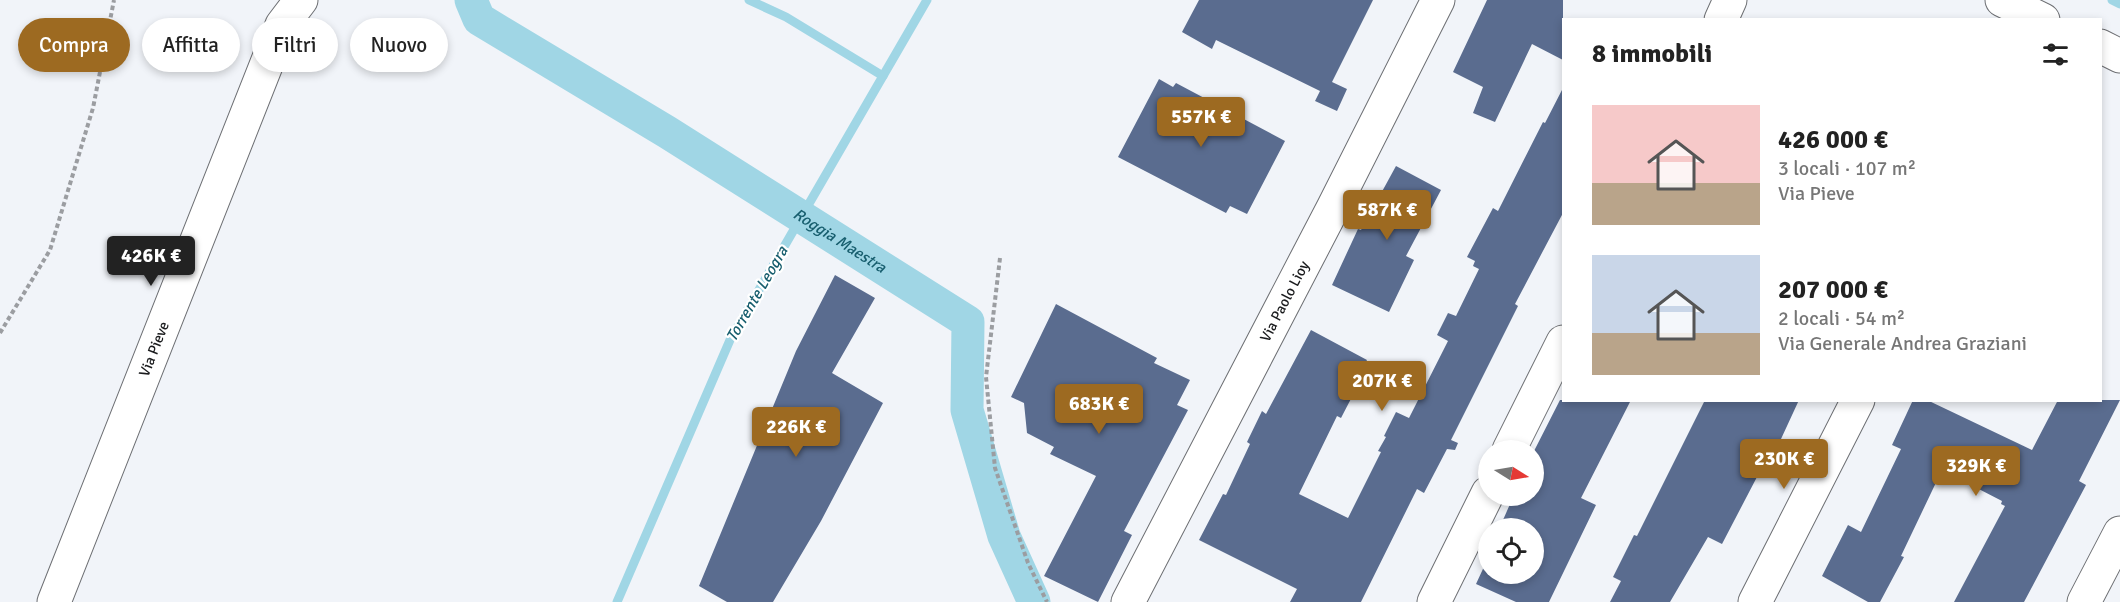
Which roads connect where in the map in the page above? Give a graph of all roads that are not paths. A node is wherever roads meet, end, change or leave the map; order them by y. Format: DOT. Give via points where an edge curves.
graph roads {
  1 [pos="300,0"];
  2 [pos="1437,0"];
  3 [pos="1730,0"];
  4 [pos="2002,0"];
  5 [pos="1722,18"];
  6 [pos="2039,18"];
  7 [pos="2102,47"];
  8 [pos="2120,56"];
  9 [pos="1562,344"];
  10 [pos="1857,402"];
  11 [pos="1514,440"];
  12 [pos="1482,506"];
  13 [pos="2120,533"];
  14 [pos="54,602"];
  15 [pos="1128,602"];
  16 [pos="1434,602"];
  17 [pos="1755,602"];
  18 [pos="2084,602"];
  1 -- 14 [label="street, Via Pieve" via="282,25"];
  2 -- 15 [label="street, Via Paolo Lioy" via="1328,219"];
  3 -- 5 [label="street"];
  4 -- 6 [label="street"];
  7 -- 8 [label="street"];
  9 -- 11 [label="street"];
  10 -- 17 [label="street"];
  12 -- 16 [label="street"];
  13 -- 18 [label="street"];
}
